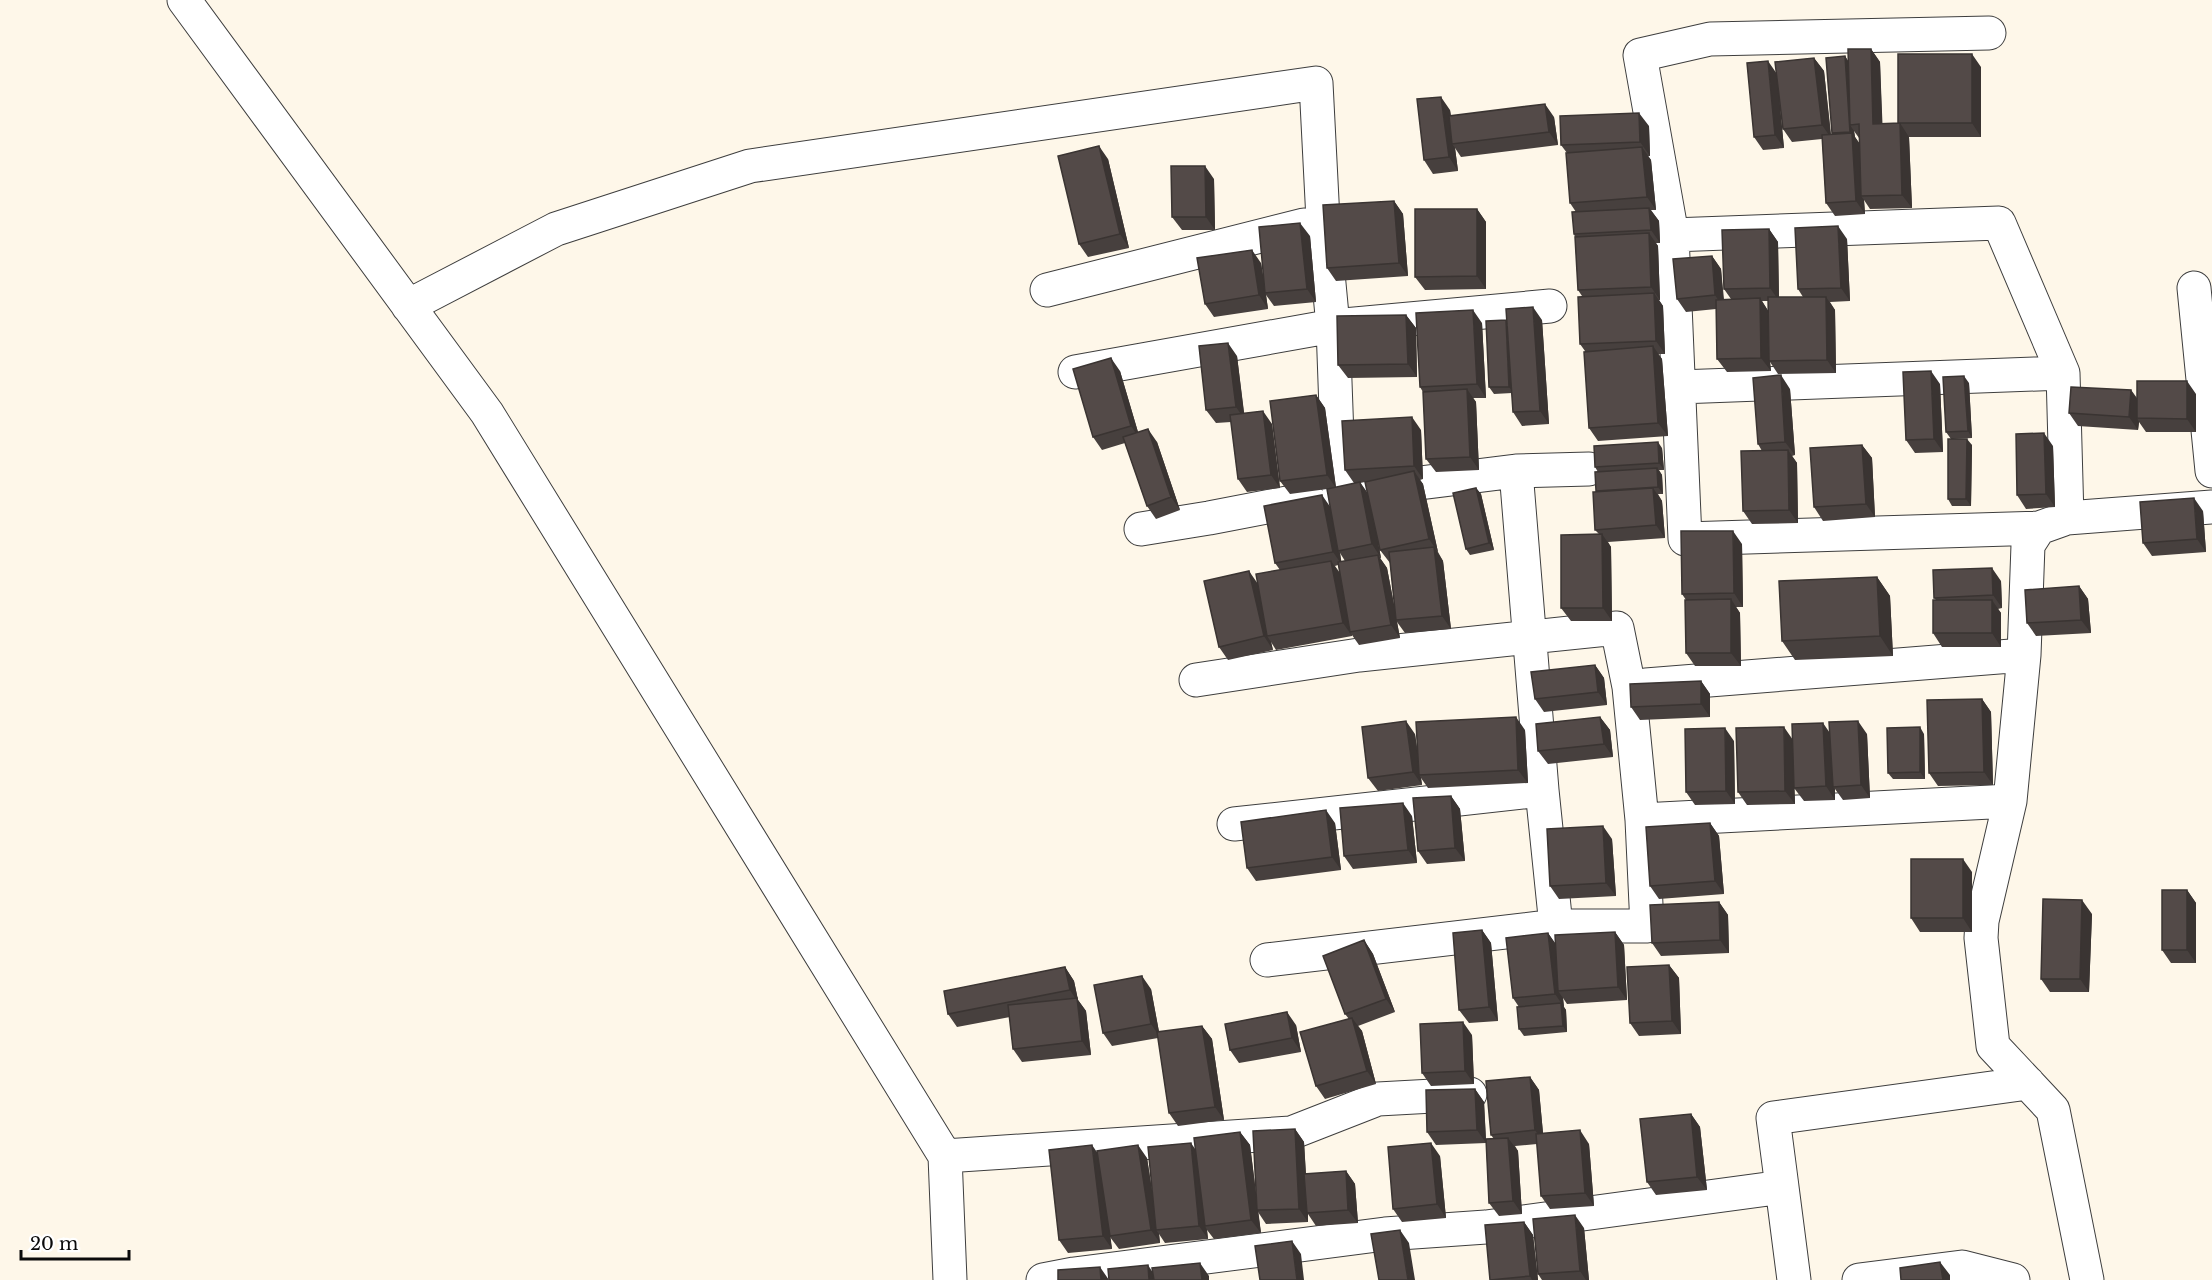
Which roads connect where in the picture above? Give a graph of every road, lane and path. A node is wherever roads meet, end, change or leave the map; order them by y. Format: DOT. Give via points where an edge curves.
graph roads {
  1 [pos="184,0"];
  2 [pos="1989,33"];
  3 [pos="1323,220"];
  4 [pos="1672,235"];
  5 [pos="2194,288"];
  6 [pos="1047,290"];
  7 [pos="408,306"];
  8 [pos="1550,306"];
  9 [pos="1333,326"];
  10 [pos="1075,372"];
  11 [pos="2063,373"];
  12 [pos="1679,387"];
  13 [pos="1589,469"];
  14 [pos="1516,471"];
  15 [pos="2212,471"];
  16 [pos="1339,492"];
  17 [pos="2212,507"];
  18 [pos="2053,523"];
  19 [pos="1141,529"];
  20 [pos="1529,637"];
  21 [pos="2024,655"];
  22 [pos="1196,680"];
  23 [pos="1629,687"];
  24 [pos="1542,790"];
  25 [pos="2010,801"];
  26 [pos="1642,820"];
  27 [pos="1234,824"];
  28 [pos="1556,926"];
  29 [pos="1267,960"];
  30 [pos="2028,1083"];
  31 [pos="1476,1094"];
  32 [pos="945,1156"];
  33 [pos="1782,1186"];
  34 [pos="950,1280"];
  35 [pos="1043,1280"];
  36 [pos="1794,1280"];
  37 [pos="1860,1280"];
  38 [pos="2013,1280"];
  39 [pos="2087,1280"];
  1 -- 7 [label="street"];
  2 -- 4 [label="street" via="1710,39 1640,55"];
  3 -- 6 [label="street"];
  3 -- 7 [label="street" via="1316,83 750,166 556,229"];
  3 -- 9 [label="street"];
  4 -- 11 [label="street" via="1999,223"];
  4 -- 12 [label="street"];
  5 -- 15 [label="street"];
  7 -- 32 [label="street" via="487,413"];
  8 -- 9 [label="street"];
  9 -- 10 [label="street"];
  9 -- 16 [label="street"];
  11 -- 12 [label="street"];
  11 -- 18 [label="street"];
  12 -- 18 [label="street" via="1685,538"];
  13 -- 14 [label="street"];
  14 -- 16 [label="street"];
  14 -- 20 [label="street"];
  16 -- 19 [label="street"];
  17 -- 18 [label="street"];
  18 -- 21 [label="street" via="2028,545"];
  20 -- 22 [label="street" via="1359,655"];
  20 -- 23 [label="street" via="1617,627"];
  20 -- 24 [label="street"];
  21 -- 23 [label="street"];
  21 -- 25 [label="street"];
  23 -- 26 [label="street"];
  24 -- 27 [label="street"];
  24 -- 28 [label="street"];
  25 -- 26 [label="street"];
  25 -- 30 [label="street" via="1981,938 1993,1046"];
  26 -- 28 [label="street" via="1647,926"];
  28 -- 29 [label="street"];
  30 -- 33 [label="street" via="1773,1119"];
  30 -- 39 [label="street" via="2053,1110"];
  31 -- 32 [label="street" via="1378,1099 1291,1133"];
  32 -- 34 [label="street"];
  33 -- 35 [label="street" via="1486,1227 1385,1234"];
  33 -- 36 [label="street"];
  37 -- 38 [label="street" via="1962,1267"];
}
